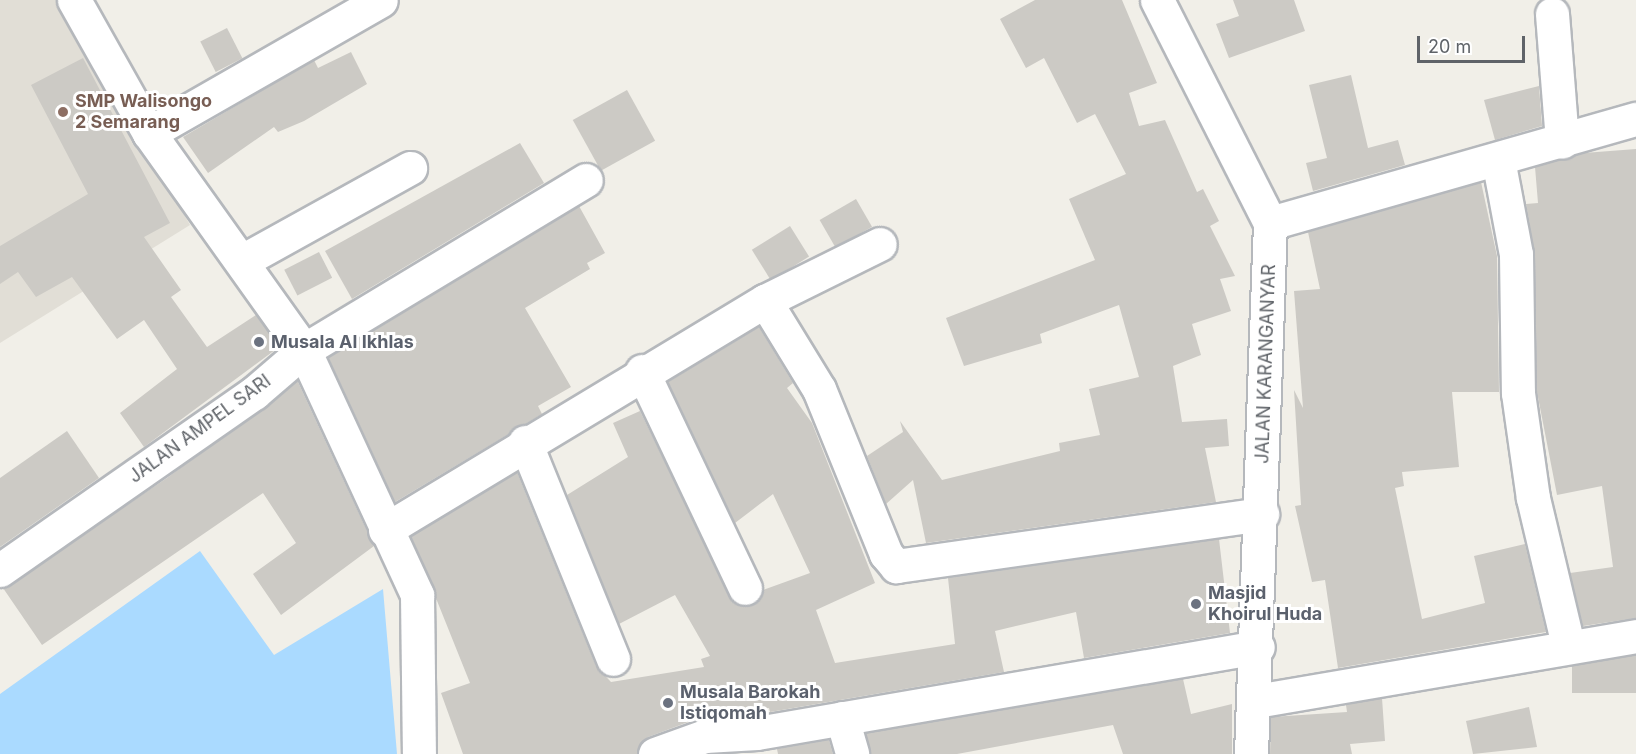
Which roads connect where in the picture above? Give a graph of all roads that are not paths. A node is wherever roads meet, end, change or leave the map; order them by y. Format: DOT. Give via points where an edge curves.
graph roads {
  1 [pos="74,0"];
  2 [pos="381,0"];
  3 [pos="1157,0"];
  4 [pos="1551,14"];
  5 [pos="1636,119"];
  6 [pos="149,133"];
  7 [pos="1562,142"];
  8 [pos="1498,159"];
  9 [pos="410,168"];
  10 [pos="586,180"];
  11 [pos="1270,223"];
  12 [pos="880,244"];
  13 [pos="244,260"];
  14 [pos="765,301"];
  15 [pos="304,350"];
  16 [pos="642,371"];
  17 [pos="525,442"];
  18 [pos="1262,514"];
  19 [pos="385,530"];
  20 [pos="0,570"];
  21 [pos="745,588"];
  22 [pos="1636,636"];
  23 [pos="1568,645"];
  24 [pos="1257,647"];
  25 [pos="613,659"];
  26 [pos="1256,701"];
  27 [pos="843,718"];
  28 [pos="419,754"];
  29 [pos="655,754"];
  30 [pos="852,754"];
  31 [pos="1251,754"];
  1 -- 6 [label="street"];
  2 -- 6 [label="street"];
  3 -- 11 [label="street, JALAN KARANGANYAR"];
  4 -- 7 [label="street"];
  5 -- 7 [label="street"];
  6 -- 13 [label="street"];
  7 -- 8 [label="street"];
  8 -- 11 [label="street"];
  8 -- 23 [label="street" via="1516,254 1518,393 1528,463"];
  9 -- 13 [label="street"];
  10 -- 15 [label="street, JALAN AMPEL SARI"];
  11 -- 18 [label="street, JALAN KARANGANYAR"];
  12 -- 14 [label="street"];
  13 -- 15 [label="street"];
  14 -- 16 [label="street"];
  14 -- 18 [label="street" via="819,388 886,554 896,566"];
  15 -- 19 [label="street"];
  15 -- 20 [label="street, JALAN AMPEL SARI" via="254,393"];
  16 -- 17 [label="street"];
  16 -- 21 [label="street"];
  17 -- 19 [label="street"];
  17 -- 25 [label="street"];
  18 -- 24 [label="street, JALAN KARANGANYAR"];
  19 -- 28 [label="street" via="417,595"];
  22 -- 23 [label="street"];
  23 -- 26 [label="street"];
  24 -- 26 [label="street, JALAN KARANGANYAR"];
  24 -- 27 [label="street"];
  26 -- 31 [label="street, JALAN KARANGANYAR"];
  27 -- 29 [label="street" via="705,736"];
  27 -- 30 [label="street"];
}
